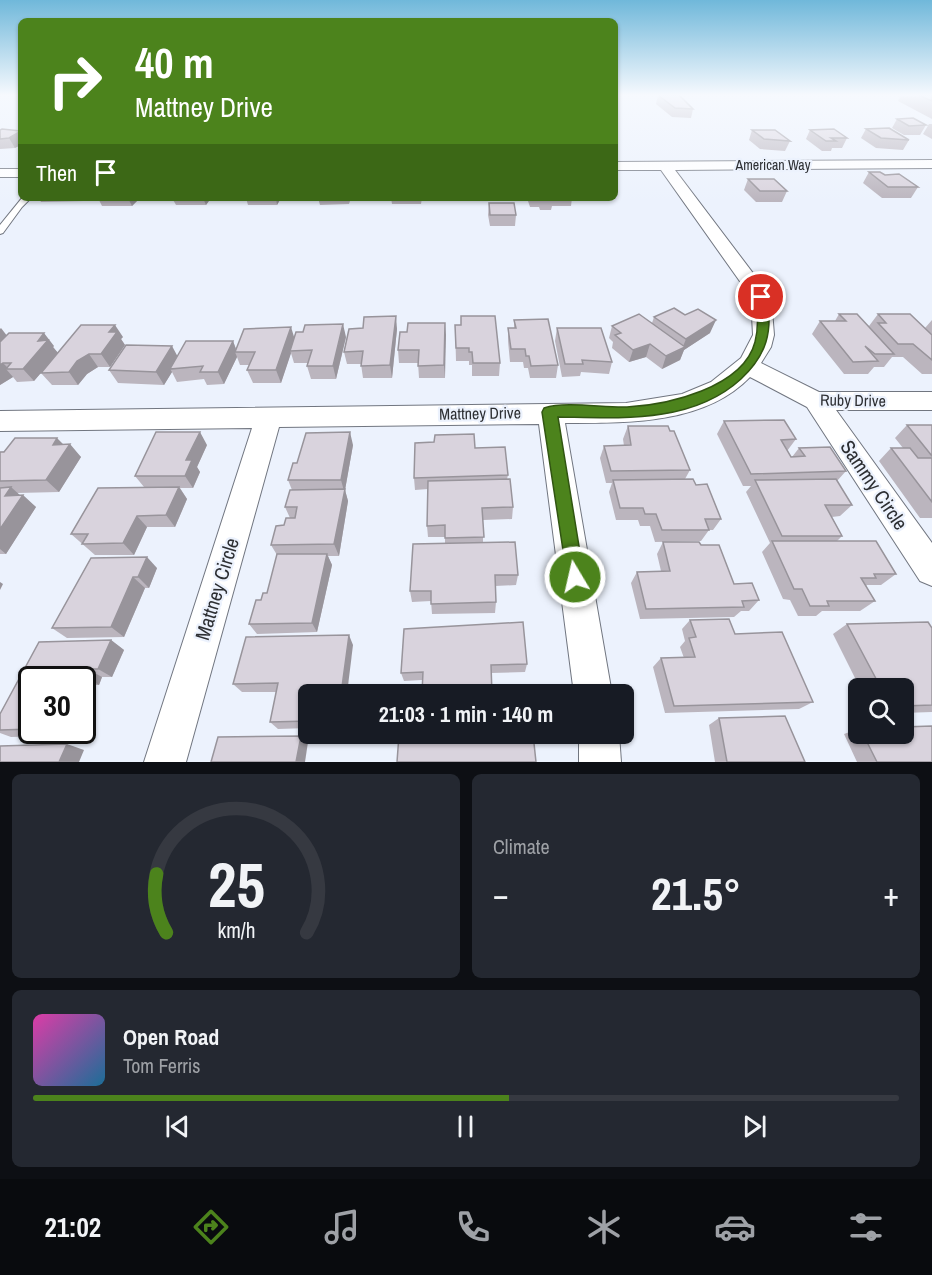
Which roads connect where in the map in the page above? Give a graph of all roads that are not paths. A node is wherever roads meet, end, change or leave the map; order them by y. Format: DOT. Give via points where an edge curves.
graph roads {
  1 [pos="932,164"];
  2 [pos="618,166"];
  3 [pos="665,166"];
  4 [pos="18,172"];
  5 [pos="0,173"];
  6 [pos="24,201"];
  7 [pos="0,231"];
  8 [pos="747,366"];
  9 [pos="816,400"];
  10 [pos="932,401"];
  11 [pos="550,412"];
  12 [pos="269,416"];
  13 [pos="0,421"];
  14 [pos="932,570"];
  15 [pos="591,684"];
  16 [pos="599,744"];
  17 [pos="165,762"];
  18 [pos="600,762"];
  1 -- 3 [label="street, American Way"];
  2 -- 3 [label="street, American Way"];
  3 -- 8 [label="street, Mattney Drive" via="761,297 765,321 761,345"];
  4 -- 5 [label="street"];
  6 -- 7 [label="lane"];
  8 -- 9 [label="street, Ruby Drive"];
  8 -- 11 [label="street, Mattney Drive" via="726,385 666,409"];
  9 -- 10 [label="street, Ruby Drive"];
  9 -- 14 [label="street, Sammy Circle"];
  11 -- 12 [label="street, Mattney Drive"];
  11 -- 15 [label="street"];
  12 -- 13 [label="street, Mattney Drive"];
  12 -- 17 [label="street, Mattney Circle"];
  16 -- 18 [label="street"];
}
